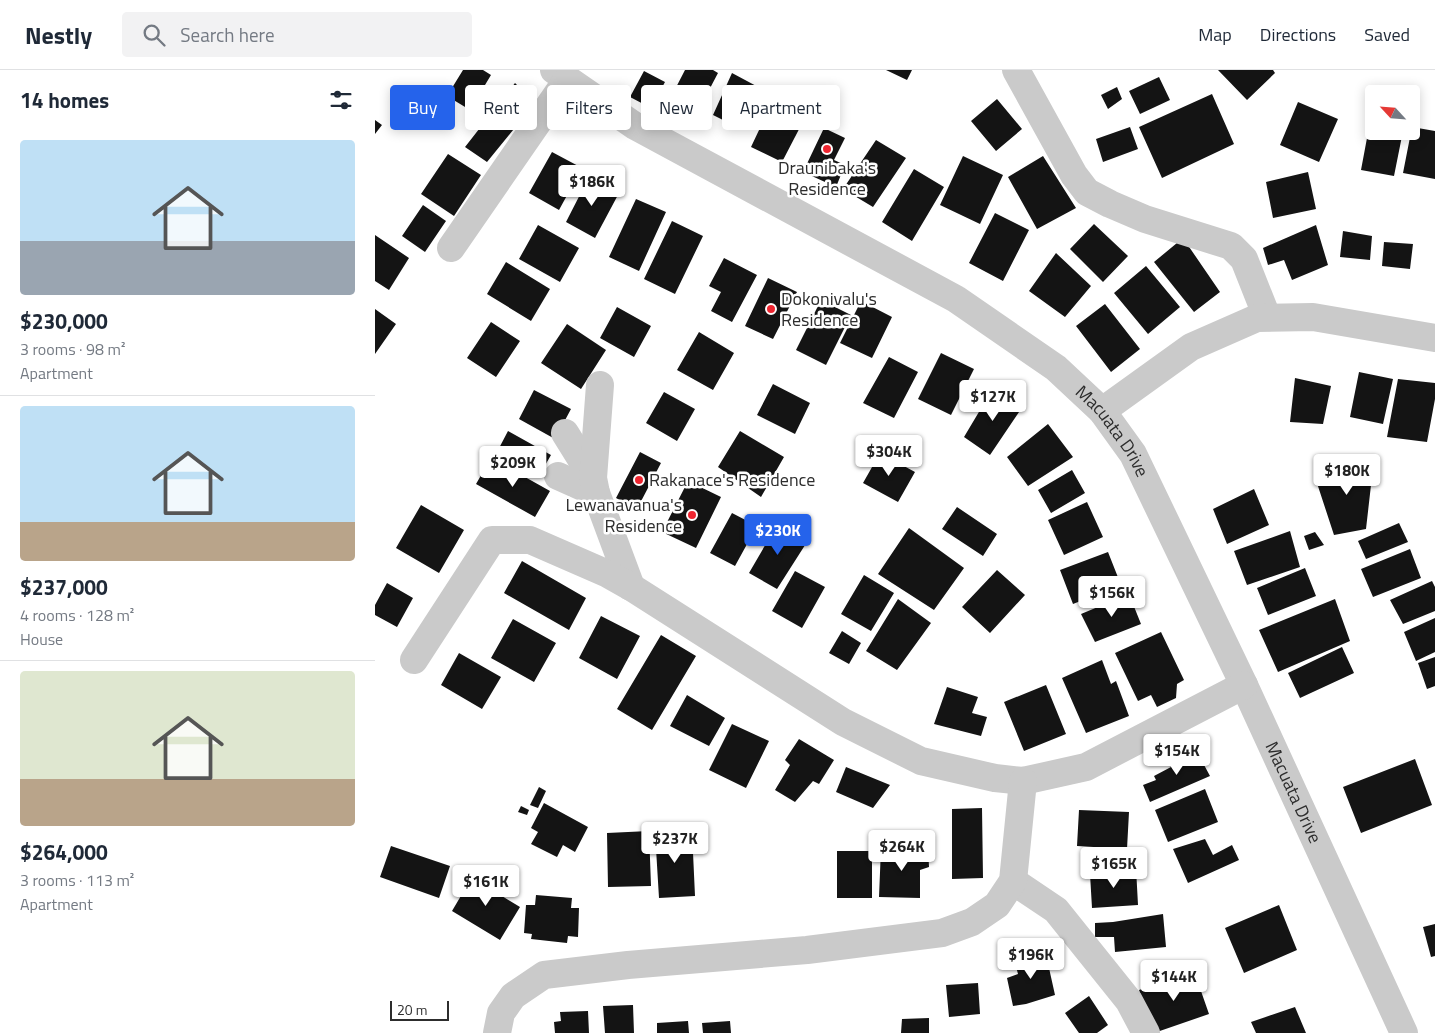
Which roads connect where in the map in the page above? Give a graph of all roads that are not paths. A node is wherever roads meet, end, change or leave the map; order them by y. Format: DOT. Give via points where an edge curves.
graph roads {
  1 [pos="1016,70"];
  2 [pos="561,75"];
  3 [pos="451,248"];
  4 [pos="1267,318"];
  5 [pos="1435,338"];
  6 [pos="600,385"];
  7 [pos="1103,411"];
  8 [pos="565,433"];
  9 [pos="558,476"];
  10 [pos="595,486"];
  11 [pos="631,587"];
  12 [pos="414,660"];
  13 [pos="1244,685"];
  14 [pos="1023,781"];
  15 [pos="1013,882"];
  16 [pos="497,1033"];
  17 [pos="1146,1033"];
  18 [pos="1403,1033"];
  1 -- 4 [label="street" via="1074,175 1087,192 1145,219 1231,246 1244,259"];
  2 -- 3 [label="street"];
  2 -- 7 [label="street, Macuata Drive" via="669,146 956,300 1056,368"];
  4 -- 5 [label="street" via="1313,317"];
  4 -- 7 [label="street" via="1257,318 1191,347"];
  6 -- 10 [label="street"];
  7 -- 13 [label="street, Macuata Drive" via="1133,454"];
  8 -- 10 [label="street"];
  9 -- 10 [label="street"];
  10 -- 11 [label="street"];
  11 -- 12 [label="street" via="530,540 492,540"];
  11 -- 14 [label="street" via="843,722 921,761"];
  13 -- 14 [label="street" via="1086,767"];
  13 -- 18 [label="street, Macuata Drive"];
  14 -- 15 [label="street"];
  15 -- 16 [label="street" via="997,905 972,922 942,933 807,950 544,975 513,996 501,1013"];
  15 -- 17 [label="street" via="1056,910 1129,1002"];
}
